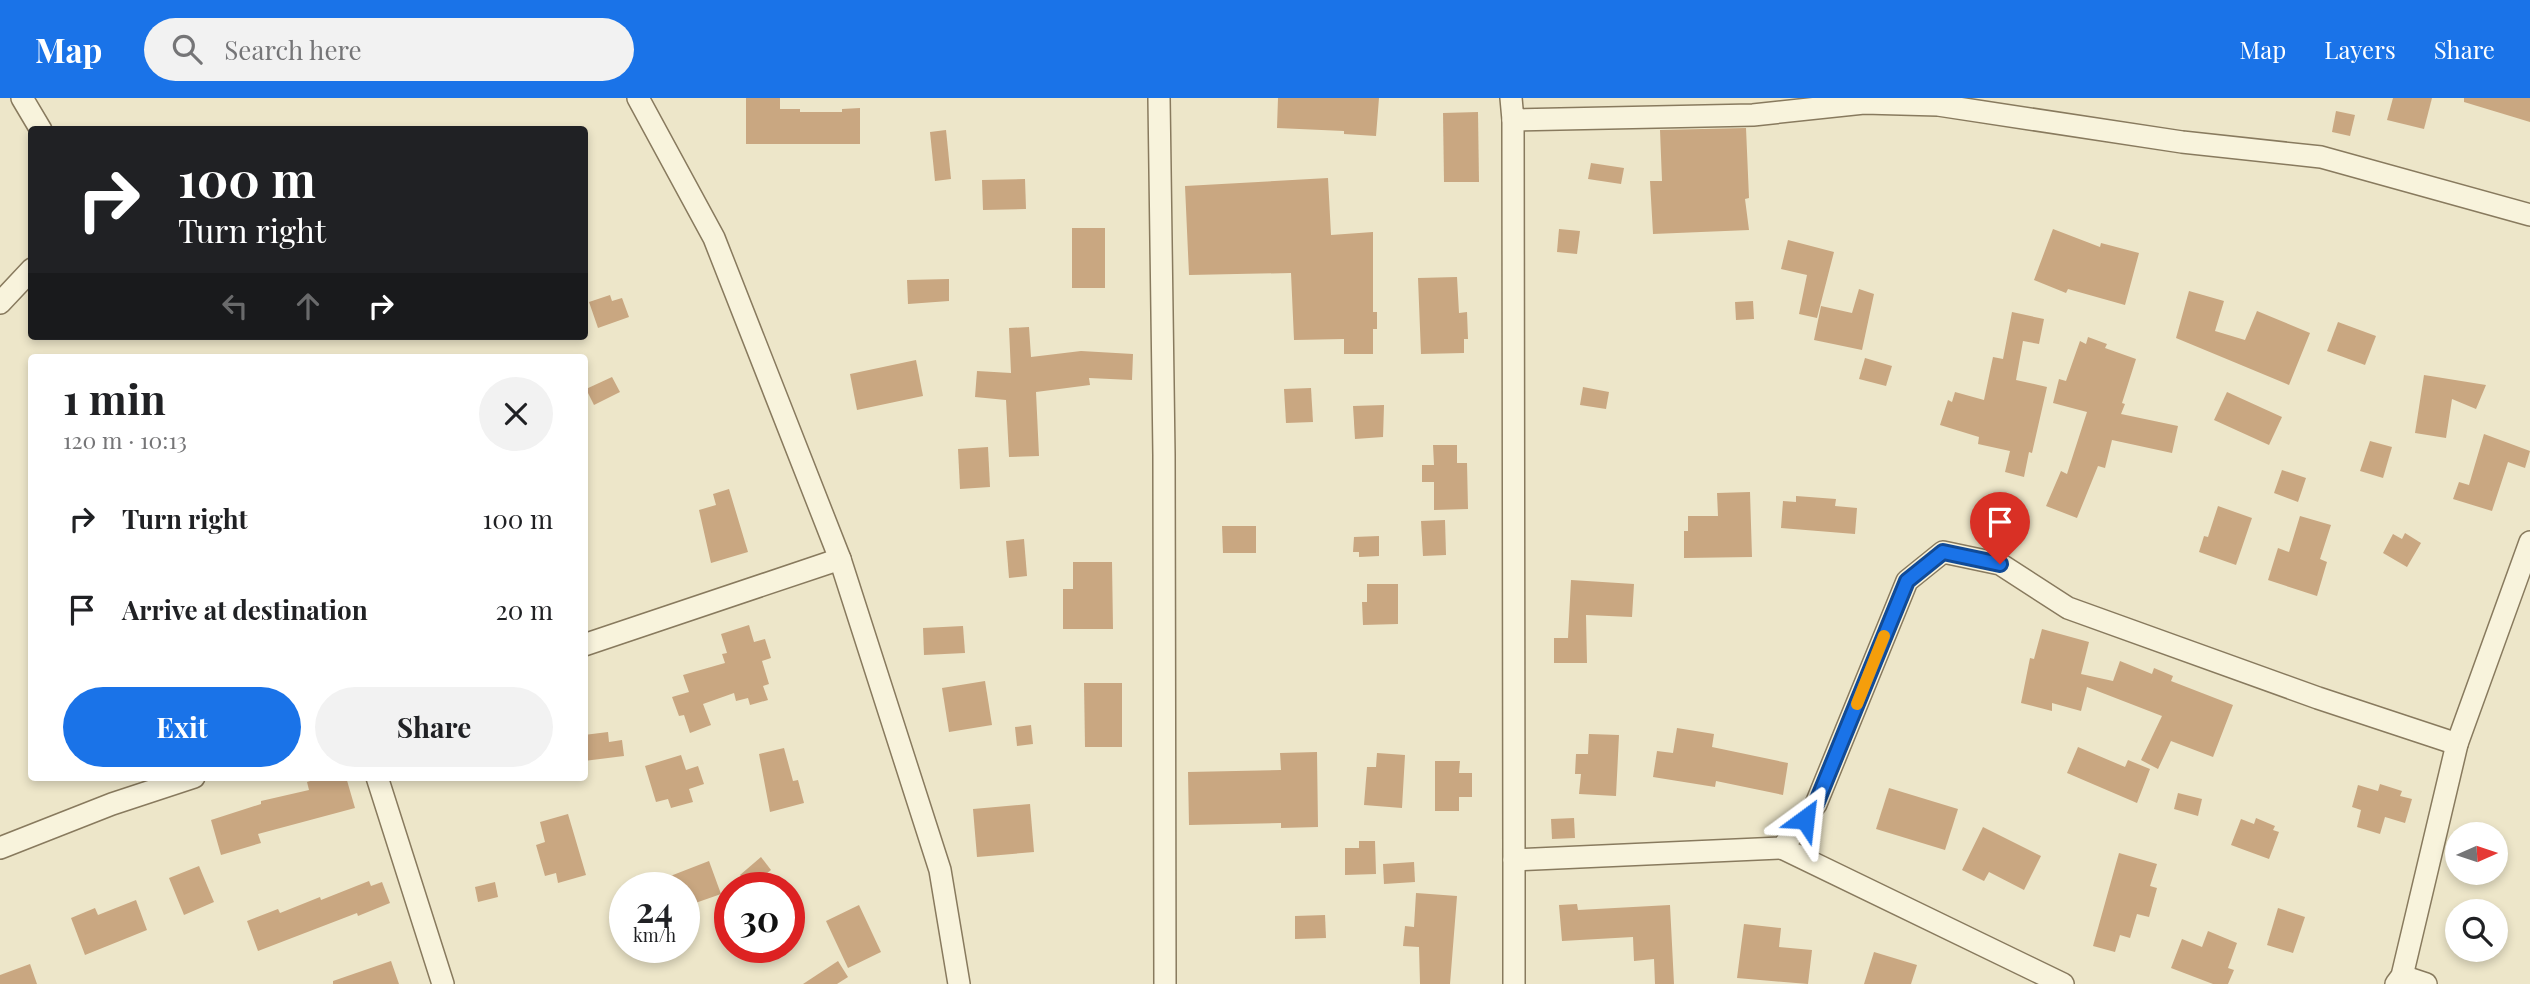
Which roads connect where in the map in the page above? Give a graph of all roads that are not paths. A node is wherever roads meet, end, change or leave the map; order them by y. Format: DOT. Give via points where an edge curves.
graph roads {
  1 [pos="22,98"];
  2 [pos="638,98"];
  3 [pos="1159,98"];
  4 [pos="1511,98"];
  5 [pos="1513,120"];
  6 [pos="39,126"];
  7 [pos="2530,215"];
  8 [pos="28,273"];
  9 [pos="0,303"];
  10 [pos="2530,542"];
  11 [pos="840,559"];
  12 [pos="588,644"];
  13 [pos="2457,744"];
  14 [pos="182,781"];
  15 [pos="378,781"];
  16 [pos="0,848"];
  17 [pos="1782,848"];
  18 [pos="1514,860"];
  19 [pos="2399,980"];
  20 [pos="443,984"];
  21 [pos="959,984"];
  22 [pos="1165,984"];
  23 [pos="1514,984"];
  24 [pos="2063,984"];
  25 [pos="2426,984"];
  1 -- 6 [label="street"];
  2 -- 11 [label="street" via="714,238"];
  3 -- 22 [label="street"];
  4 -- 5 [label="street"];
  5 -- 7 [label="street" via="1753,115 1864,103 1938,105 2182,142 2322,157"];
  5 -- 18 [label="street"];
  8 -- 9 [label="street"];
  10 -- 13 [label="street"];
  11 -- 12 [label="street"];
  11 -- 21 [label="street" via="940,870"];
  13 -- 17 [label="street" via="2068,608 2000,564 1943,552 1907,581 1816,804"];
  13 -- 19 [label="street"];
  14 -- 16 [label="street"];
  15 -- 20 [label="street"];
  17 -- 18 [label="street"];
  17 -- 24 [label="street"];
  18 -- 23 [label="street"];
  19 -- 25 [label="street"];
}
